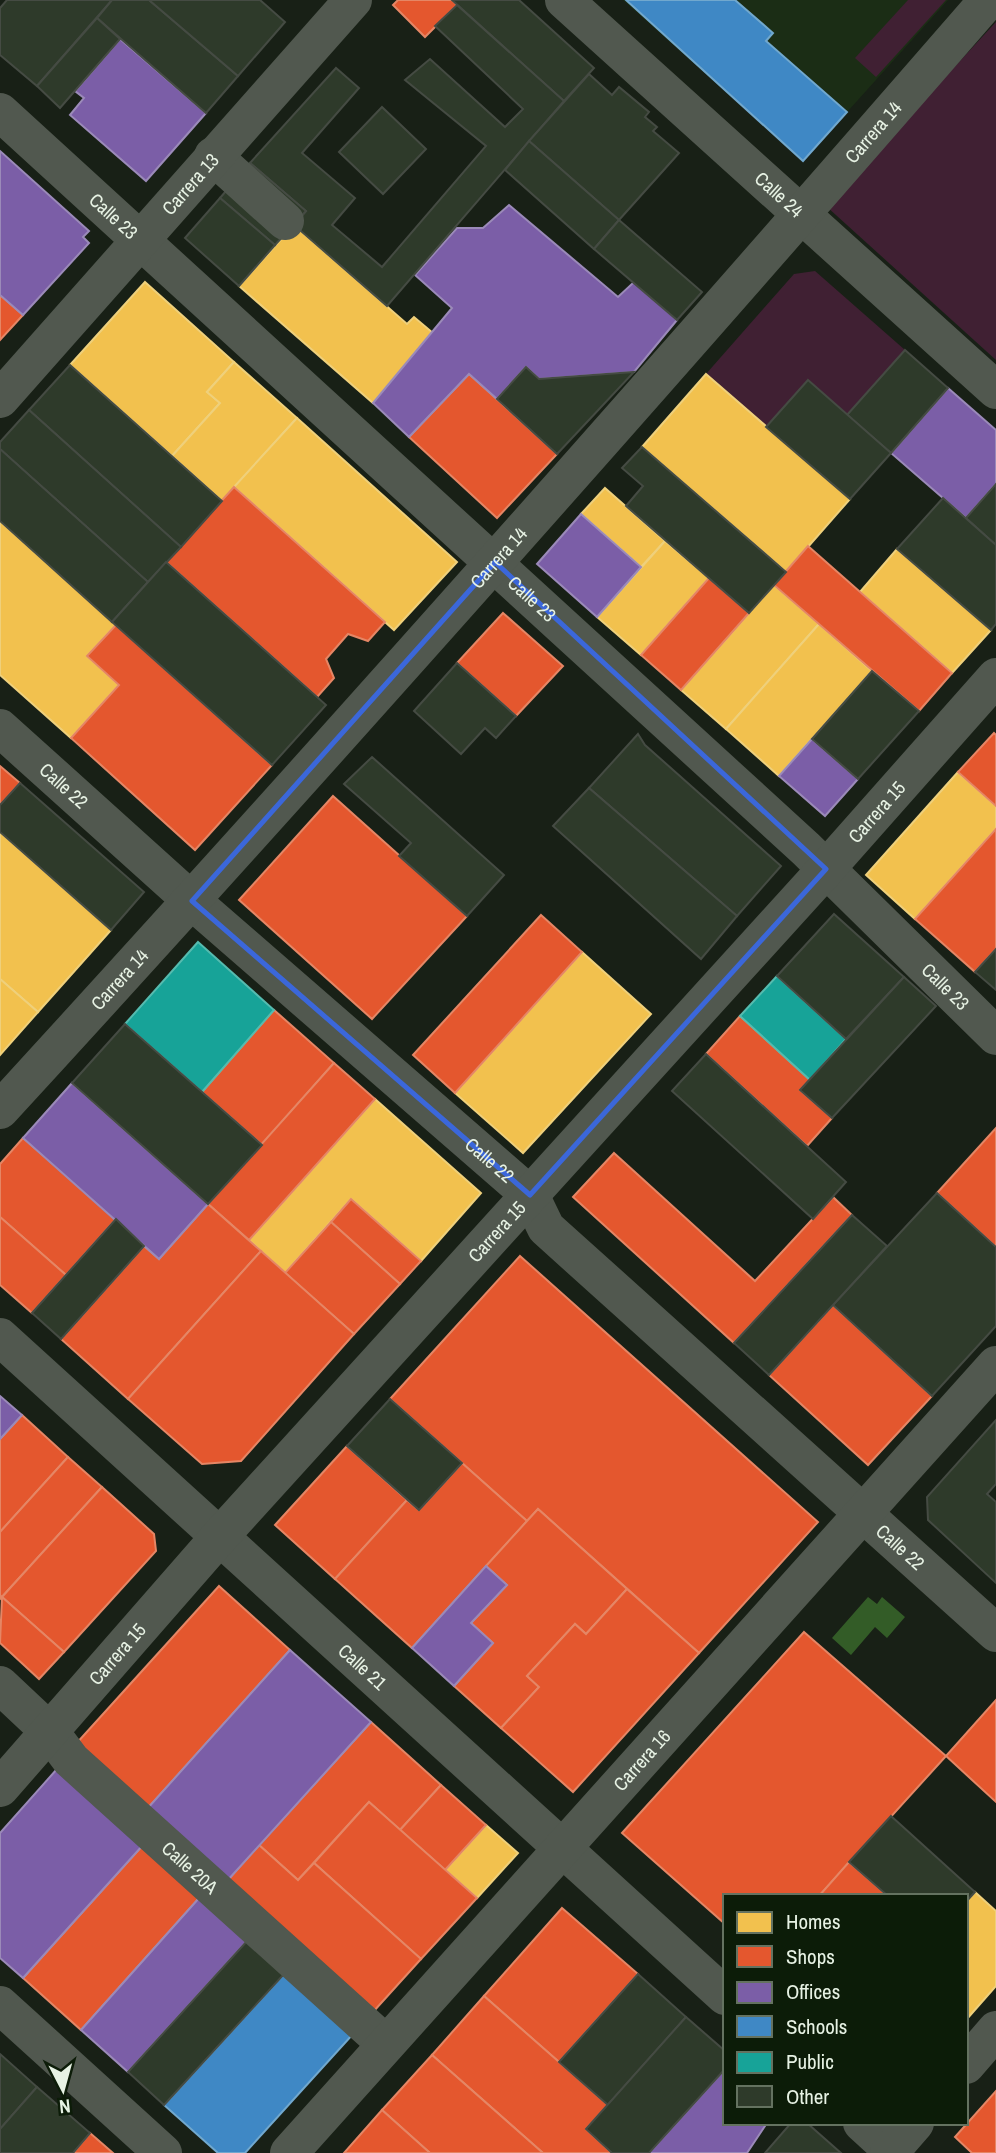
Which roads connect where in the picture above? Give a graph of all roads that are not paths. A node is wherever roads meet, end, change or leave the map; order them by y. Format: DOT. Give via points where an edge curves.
graph roads {
  1 [pos="353,0"];
  2 [pos="564,0"];
  3 [pos="988,0"];
  4 [pos="0,112"];
  5 [pos="213,156"];
  6 [pos="802,215"];
  7 [pos="285,221"];
  8 [pos="141,239"];
  9 [pos="996,390"];
  10 [pos="0,399"];
  11 [pos="495,562"];
  12 [pos="996,677"];
  13 [pos="0,728"];
  14 [pos="826,869"];
  15 [pos="192,901"];
  16 [pos="996,1036"];
  17 [pos="0,1110"];
  18 [pos="530,1195"];
  19 [pos="0,1337"];
  20 [pos="996,1365"];
  21 [pos="862,1511"];
  22 [pos="221,1535"];
  23 [pos="996,1633"];
  24 [pos="0,1685"];
  25 [pos="50,1732"];
  26 [pos="0,1788"];
  27 [pos="563,1847"];
  28 [pos="723,1994"];
  29 [pos="0,2005"];
  30 [pos="996,2030"];
  31 [pos="386,2044"];
  32 [pos="968,2062"];
  33 [pos="865,2125"];
  34 [pos="898,2145"];
  35 [pos="163,2153"];
  36 [pos="289,2153"];
  1 -- 5 [label="street, Carrera 13"];
  2 -- 6 [label="street, Calle 24"];
  3 -- 6 [label="street, Carrera 14"];
  4 -- 8 [label="street, Calle 23"];
  5 -- 7 [label="street"];
  5 -- 8 [label="street, Carrera 13"];
  6 -- 9 [label="street, Calle 24"];
  6 -- 11 [label="street, Carrera 14"];
  8 -- 10 [label="street, Carrera 13"];
  8 -- 11 [label="street, Calle 23"];
  11 -- 14 [label="street, Calle 23"];
  11 -- 15 [label="street, Carrera 14"];
  12 -- 14 [label="street, Carrera 15"];
  13 -- 15 [label="street, Calle 22"];
  14 -- 16 [label="street, Calle 23"];
  14 -- 18 [label="street, Carrera 15"];
  15 -- 17 [label="street, Carrera 14"];
  15 -- 18 [label="street, Calle 22"];
  18 -- 21 [label="street, Calle 22" via="545,1228"];
  18 -- 22 [label="street, Carrera 15"];
  19 -- 22 [label="street, Calle 21"];
  20 -- 21 [label="street, Carrera 16"];
  21 -- 23 [label="street, Calle 22"];
  21 -- 27 [label="street, Carrera 16"];
  22 -- 25 [label="street, Carrera 15"];
  22 -- 27 [label="street, Calle 21"];
  24 -- 25 [label="street, Calle 20A"];
  25 -- 26 [label="street, Carrera 15"];
  25 -- 31 [label="street, Calle 20A" via="71,1760"];
  27 -- 28 [label="street, Calle 21"];
  27 -- 31 [label="street, Carrera 16"];
  29 -- 35 [label="street"];
  30 -- 32 [label="street"];
  31 -- 36 [label="street, Carrera 16"];
  33 -- 34 [label="street"];
}
